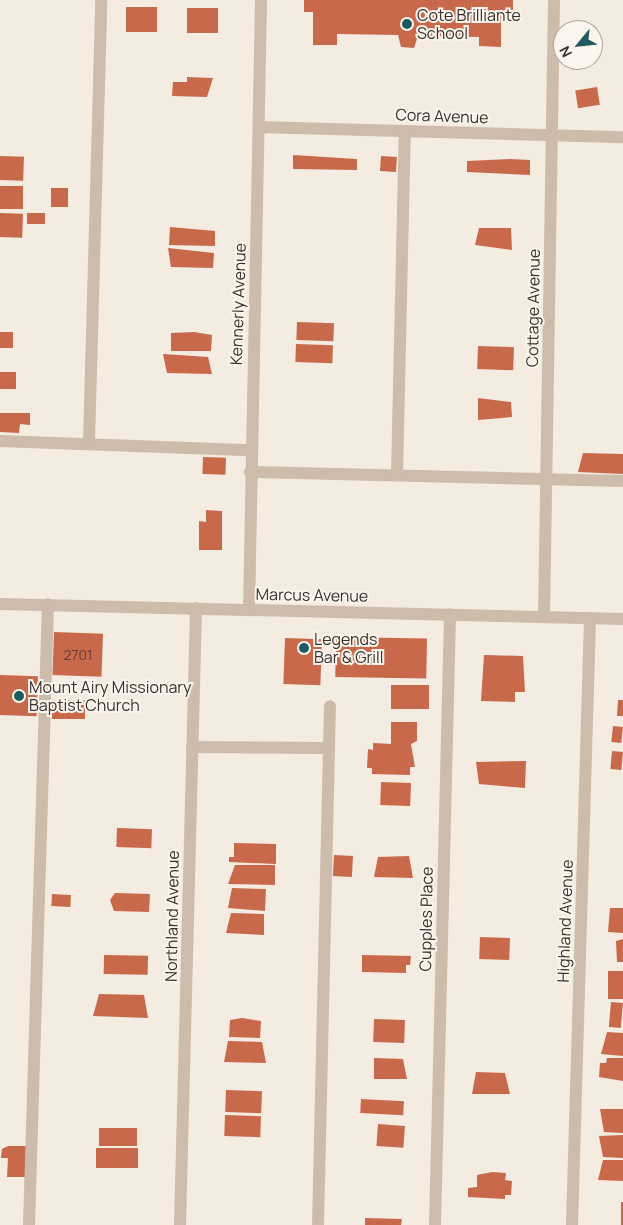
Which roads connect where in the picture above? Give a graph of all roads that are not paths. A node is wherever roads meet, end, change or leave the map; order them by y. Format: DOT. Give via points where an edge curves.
graph roads {
  1 [pos="101,0"];
  2 [pos="260,0"];
  3 [pos="554,0"];
  4 [pos="260,128"];
  5 [pos="405,131"];
  6 [pos="552,136"];
  7 [pos="623,137"];
  8 [pos="0,441"];
  9 [pos="89,442"];
  10 [pos="250,450"];
  11 [pos="250,472"];
  12 [pos="397,475"];
  13 [pos="546,478"];
  14 [pos="623,481"];
  15 [pos="0,604"];
  16 [pos="48,604"];
  17 [pos="196,608"];
  18 [pos="249,610"];
  19 [pos="450,614"];
  20 [pos="544,617"];
  21 [pos="590,618"];
  22 [pos="623,619"];
  23 [pos="330,706"];
  24 [pos="192,747"];
  25 [pos="329,748"];
  26 [pos="29,1225"];
  27 [pos="180,1225"];
  28 [pos="318,1225"];
  29 [pos="435,1225"];
  30 [pos="572,1225"];
  1 -- 9 [label="street"];
  2 -- 4 [label="street, Kennerly Avenue"];
  3 -- 6 [label="street, Cottage Avenue"];
  4 -- 5 [label="street, Cora Avenue"];
  4 -- 10 [label="street, Kennerly Avenue"];
  5 -- 6 [label="street, Cora Avenue"];
  5 -- 12 [label="street"];
  6 -- 7 [label="street, Cora Avenue"];
  6 -- 13 [label="street, Cottage Avenue"];
  8 -- 9 [label="street"];
  9 -- 10 [label="street"];
  10 -- 11 [label="street, Kennerly Avenue"];
  11 -- 12 [label="street"];
  11 -- 18 [label="street, Kennerly Avenue"];
  12 -- 13 [label="street"];
  13 -- 14 [label="street"];
  13 -- 20 [label="street, Cottage Avenue"];
  15 -- 16 [label="street, Marcus Avenue"];
  16 -- 17 [label="street, Marcus Avenue"];
  16 -- 26 [label="street"];
  17 -- 18 [label="street, Marcus Avenue"];
  17 -- 24 [label="street, Northland Avenue"];
  18 -- 19 [label="street, Marcus Avenue"];
  19 -- 20 [label="street, Marcus Avenue"];
  19 -- 29 [label="street, Cupples Place"];
  20 -- 21 [label="street, Marcus Avenue"];
  21 -- 22 [label="street, Marcus Avenue"];
  21 -- 30 [label="street, Highland Avenue"];
  23 -- 25 [label="street"];
  24 -- 25 [label="street"];
  24 -- 27 [label="street, Northland Avenue"];
  25 -- 28 [label="street"];
}
